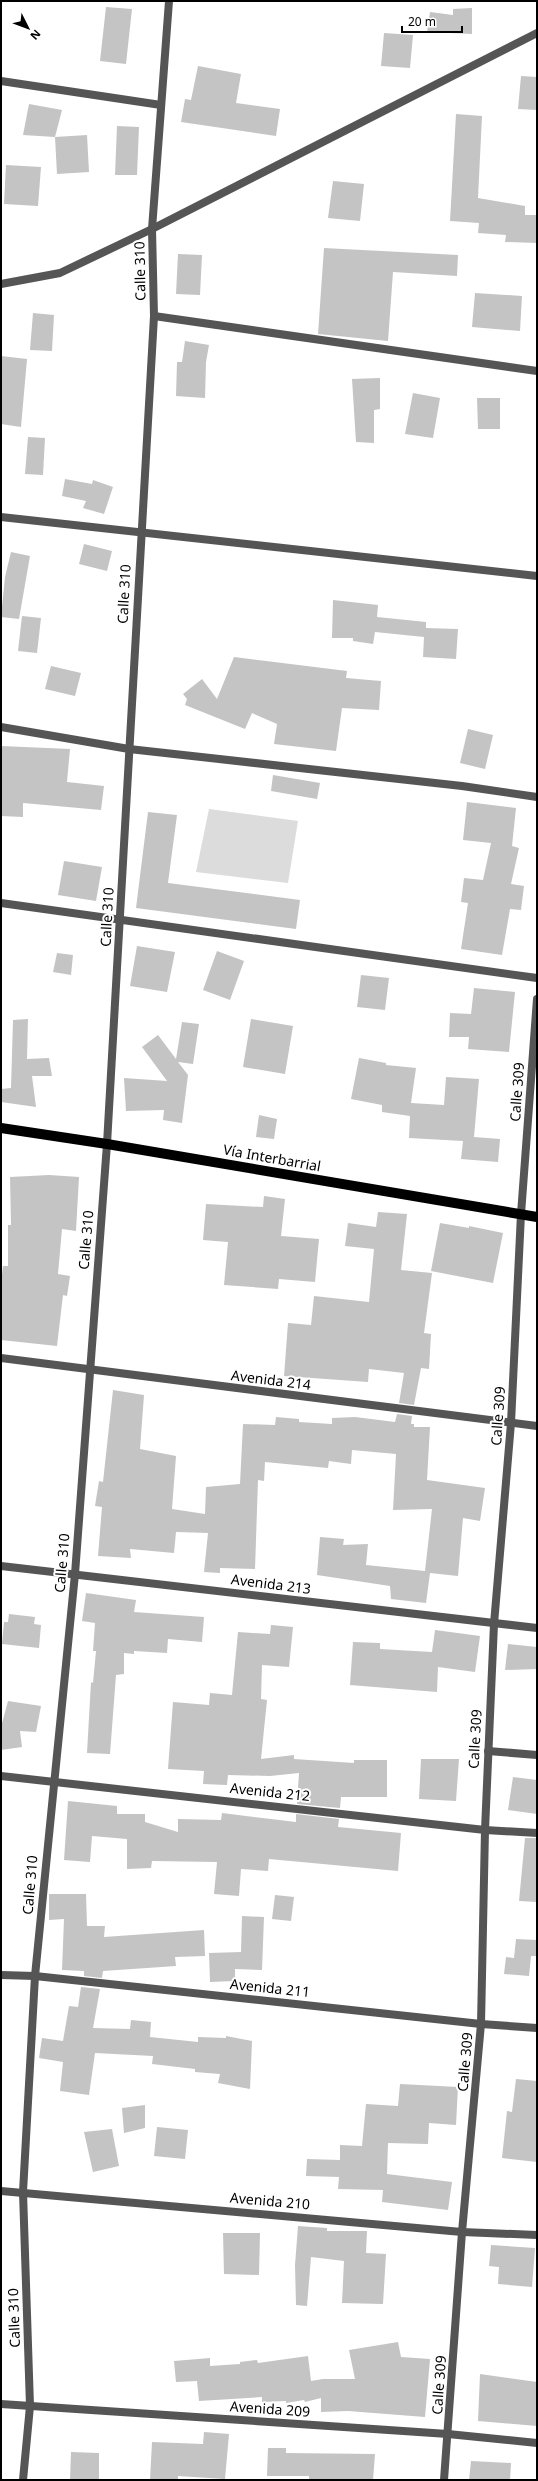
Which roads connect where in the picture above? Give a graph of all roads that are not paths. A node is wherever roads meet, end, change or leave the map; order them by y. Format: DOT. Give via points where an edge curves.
graph roads {
  1 [pos="170,1"];
  2 [pos="537,33"];
  3 [pos="1,81"];
  4 [pos="161,105"];
  5 [pos="152,229"];
  6 [pos="1,284"];
  7 [pos="154,316"];
  8 [pos="537,371"];
  9 [pos="1,517"];
  10 [pos="140,534"];
  11 [pos="537,576"];
  12 [pos="1,727"];
  13 [pos="130,748"];
  14 [pos="537,797"];
  15 [pos="1,903"];
  16 [pos="120,921"];
  17 [pos="537,978"];
  18 [pos="537,999"];
  19 [pos="1,1128"];
  20 [pos="107,1144"];
  21 [pos="521,1214"];
  22 [pos="537,1217"];
  23 [pos="1,1358"];
  24 [pos="89,1370"];
  25 [pos="511,1423"];
  26 [pos="537,1426"];
  27 [pos="1,1566"];
  28 [pos="75,1574"];
  29 [pos="494,1624"];
  30 [pos="537,1628"];
  31 [pos="488,1751"];
  32 [pos="537,1755"];
  33 [pos="1,1776"];
  34 [pos="53,1781"];
  35 [pos="485,1830"];
  36 [pos="537,1833"];
  37 [pos="1,1975"];
  38 [pos="35,1976"];
  39 [pos="481,2024"];
  40 [pos="537,2028"];
  41 [pos="1,2191"];
  42 [pos="23,2192"];
  43 [pos="462,2232"];
  44 [pos="537,2236"];
  45 [pos="1,2404"];
  46 [pos="30,2406"];
  47 [pos="448,2434"];
  48 [pos="537,2443"];
  49 [pos="23,2480"];
  50 [pos="444,2480"];
  1 -- 4 [label="street, Calle 310"];
  2 -- 5 [label="street"];
  3 -- 4 [label="street"];
  4 -- 5 [label="street, Calle 310"];
  5 -- 6 [label="street" via="60,273"];
  5 -- 7 [label="street, Calle 310"];
  7 -- 8 [label="street"];
  7 -- 10 [label="street, Calle 310"];
  9 -- 10 [label="street"];
  10 -- 11 [label="street"];
  10 -- 13 [label="street, Calle 310"];
  12 -- 13 [label="street"];
  13 -- 14 [label="street"];
  13 -- 16 [label="street, Calle 310"];
  15 -- 16 [label="street"];
  16 -- 17 [label="street"];
  16 -- 20 [label="street, Calle 310"];
  18 -- 21 [label="street, Calle 309"];
  19 -- 20 [label="main road, Vía Interbarrial"];
  20 -- 21 [label="main road, Vía Interbarrial"];
  20 -- 24 [label="street, Calle 310"];
  21 -- 22 [label="main road, Vía Interbarrial"];
  21 -- 25 [label="street, Calle 309"];
  23 -- 24 [label="street, Avenida 214"];
  24 -- 25 [label="street, Avenida 214"];
  24 -- 28 [label="street, Calle 310"];
  25 -- 26 [label="street, Avenida 214"];
  25 -- 29 [label="street, Calle 309"];
  27 -- 28 [label="street, Avenida 213"];
  28 -- 29 [label="street, Avenida 213"];
  28 -- 34 [label="street, Calle 310"];
  29 -- 30 [label="street, Avenida 213"];
  29 -- 31 [label="street, Calle 309"];
  31 -- 32 [label="street"];
  31 -- 35 [label="street, Calle 309"];
  33 -- 34 [label="street, Avenida 212"];
  34 -- 35 [label="street, Avenida 212"];
  34 -- 38 [label="street, Calle 310"];
  35 -- 36 [label="street, Avenida 212"];
  35 -- 39 [label="street, Calle 309"];
  37 -- 38 [label="street, Avenida 211"];
  38 -- 39 [label="street, Avenida 211"];
  38 -- 42 [label="street, Calle 310"];
  39 -- 40 [label="street, Avenida 211"];
  39 -- 43 [label="street, Calle 309"];
  41 -- 42 [label="street, Avenida 210"];
  42 -- 43 [label="street, Avenida 210"];
  42 -- 46 [label="street, Calle 310"];
  43 -- 44 [label="street, Avenida 210"];
  43 -- 47 [label="street, Calle 309"];
  45 -- 46 [label="street, Avenida 209"];
  46 -- 47 [label="street, Avenida 209"];
  46 -- 49 [label="street, Calle 310"];
  47 -- 48 [label="street, Avenida 209"];
  47 -- 50 [label="street, Calle 309"];
}
